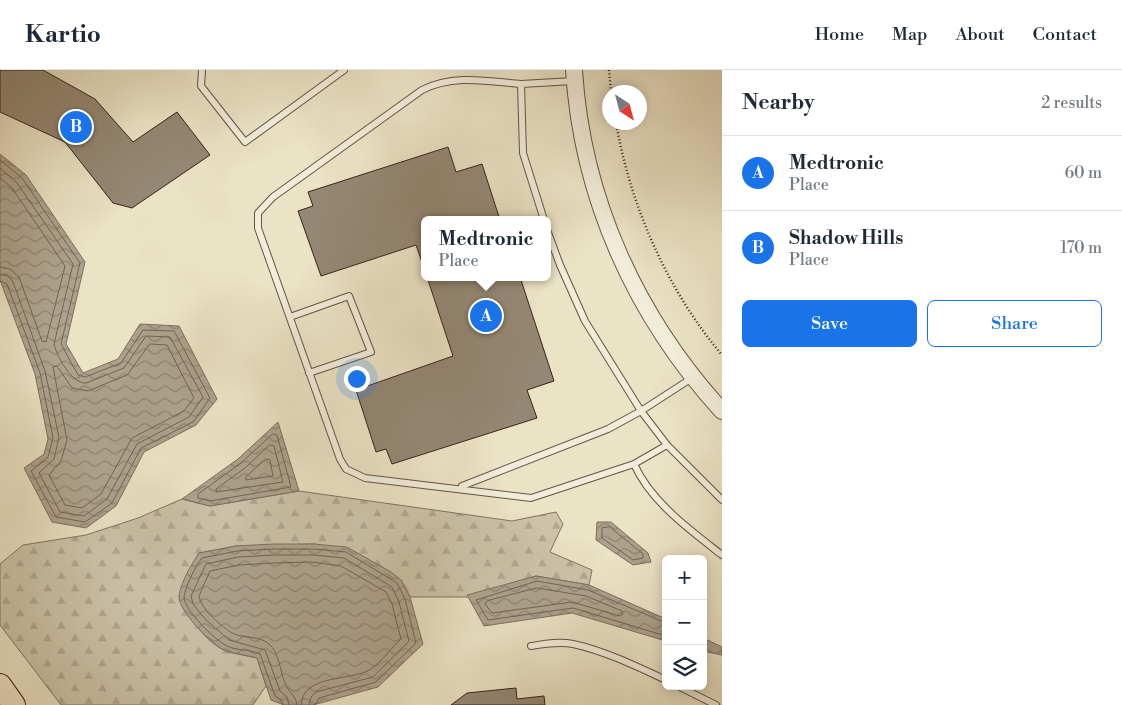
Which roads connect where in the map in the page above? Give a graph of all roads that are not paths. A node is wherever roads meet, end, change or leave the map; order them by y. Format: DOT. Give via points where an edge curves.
graph roads {
  1 [pos="202,70"];
  2 [pos="344,70"];
  3 [pos="574,75"];
  4 [pos="521,84"];
  5 [pos="543,216"];
  6 [pos="551,241"];
  7 [pos="290,317"];
  8 [pos="309,373"];
  9 [pos="692,378"];
  10 [pos="641,411"];
  11 [pos="722,411"];
  12 [pos="667,445"];
  13 [pos="634,464"];
  14 [pos="460,487"];
  15 [pos="722,500"];
  16 [pos="722,555"];
  17 [pos="530,646"];
  18 [pos="662,678"];
  19 [pos="0,685"];
  20 [pos="684,690"];
  21 [pos="702,702"];
  22 [pos="14,705"];
  23 [pos="716,705"];
  1 -- 2 [label="lane" via="201,86 245,142"];
  3 -- 4 [label="lane"];
  3 -- 9 [label="street" via="590,174 610,234 634,288"];
  4 -- 5 [label="lane" via="523,153"];
  4 -- 7 [label="lane" via="463,79 438,82 422,90 273,197 258,213 258,228"];
  6 -- 10 [label="lane" via="585,321"];
  7 -- 8 [label="lane"];
  7 -- 8 [label="lane" via="350,296 371,352"];
  8 -- 14 [label="lane" via="346,469 365,478"];
  9 -- 10 [label="lane"];
  9 -- 11 [label="street"];
  10 -- 12 [label="lane"];
  10 -- 14 [label="lane" via="608,429"];
  12 -- 13 [label="lane"];
  12 -- 15 [label="lane"];
  13 -- 14 [label="lane" via="531,498"];
  13 -- 16 [label="lane" via="641,480 660,501"];
  17 -- 18 [label="lane" via="572,644 630,663"];
  19 -- 22 [label="highway"];
  20 -- 21 [label="lane"];
  21 -- 23 [label="lane"];
}
